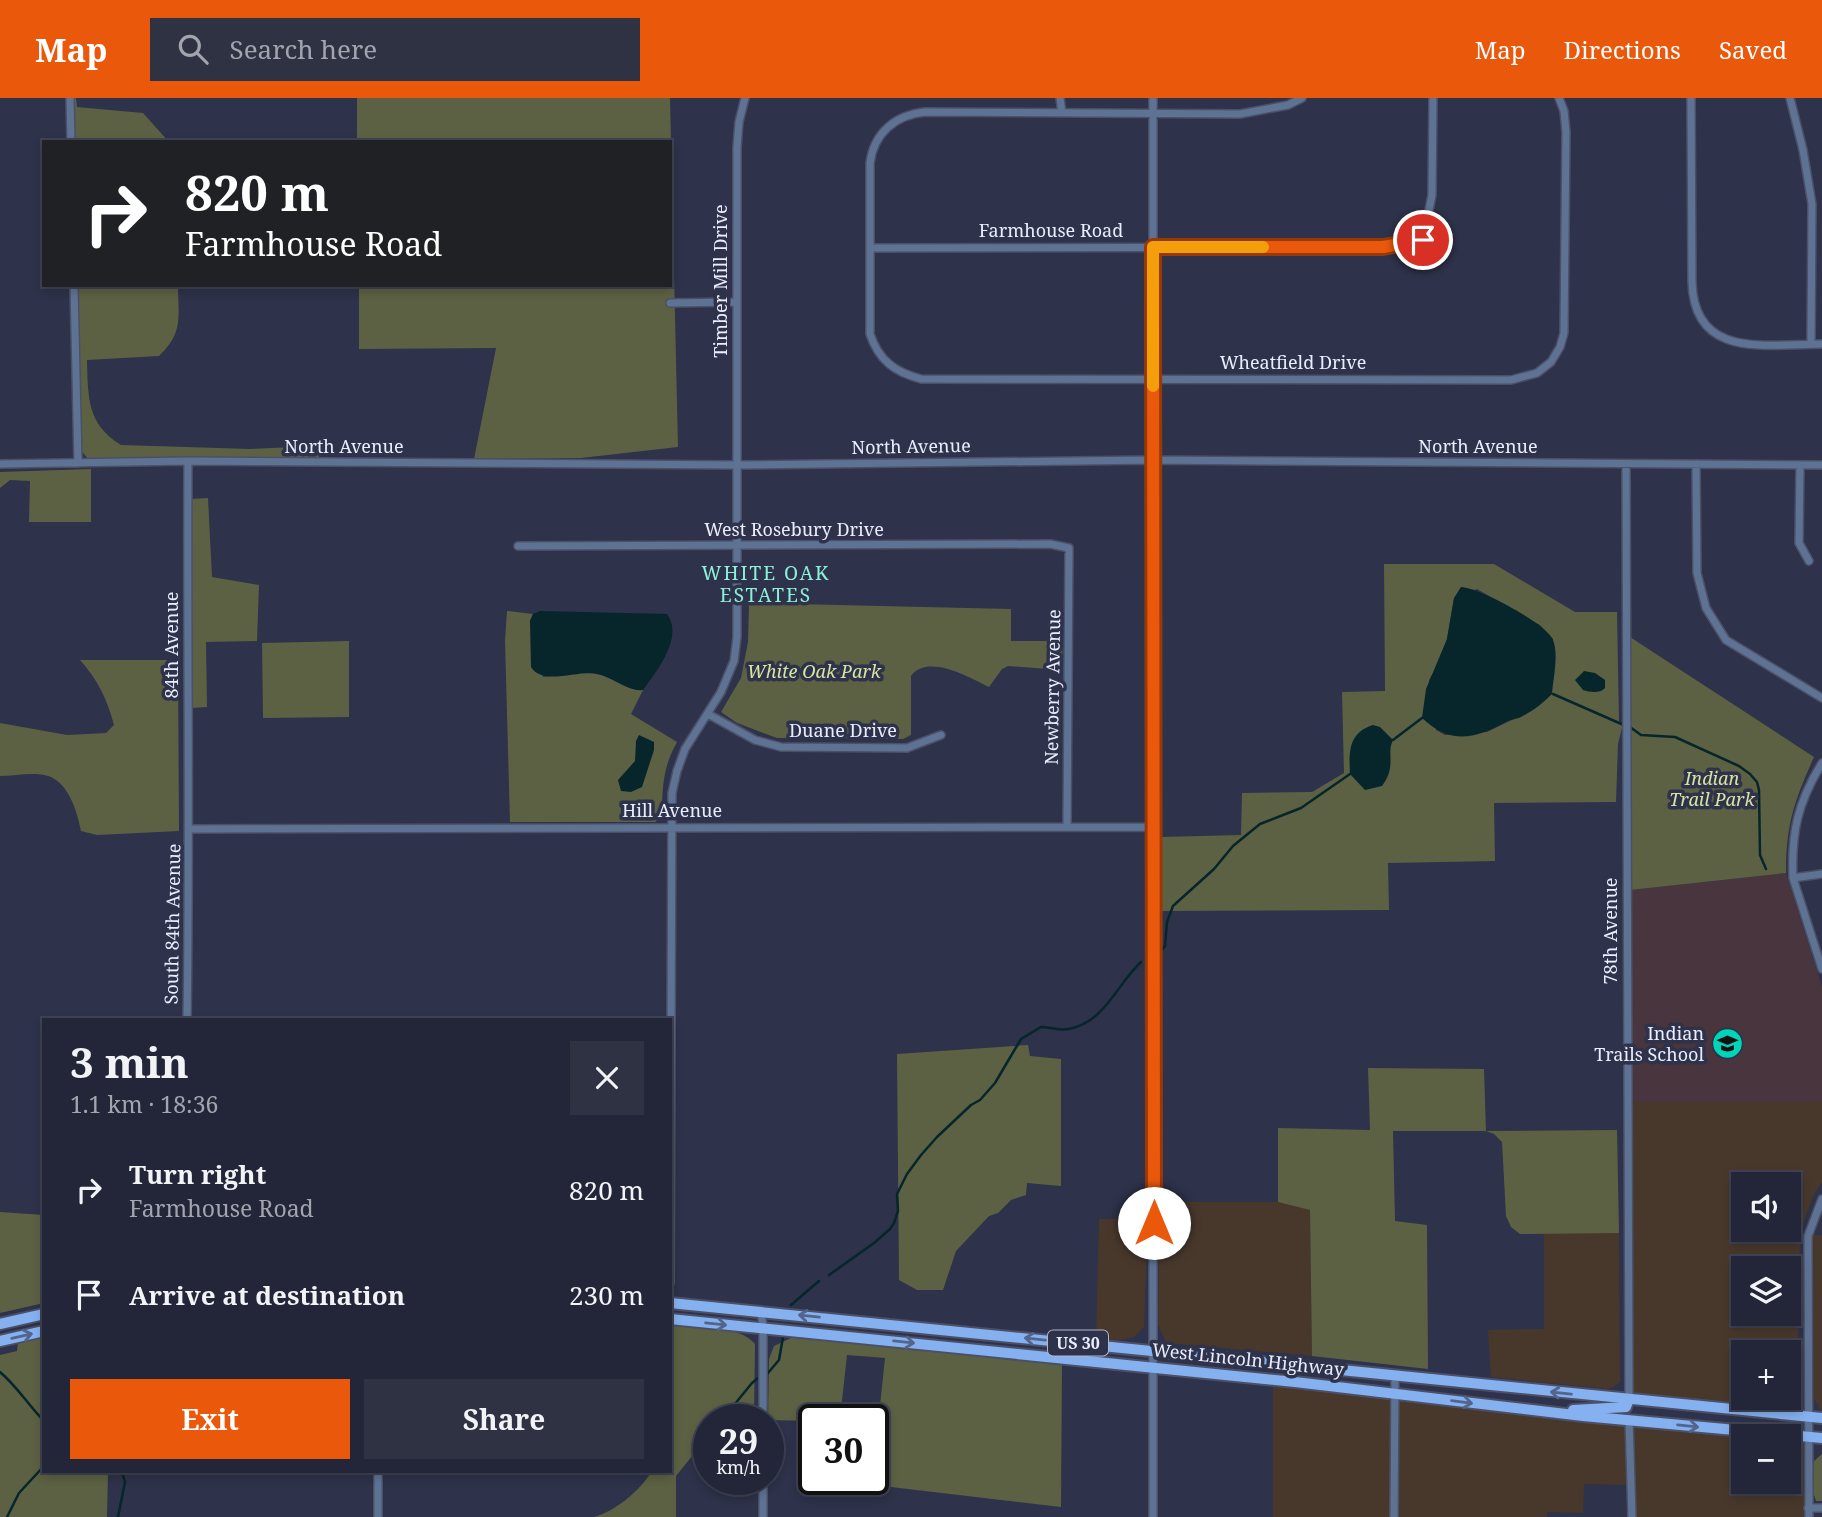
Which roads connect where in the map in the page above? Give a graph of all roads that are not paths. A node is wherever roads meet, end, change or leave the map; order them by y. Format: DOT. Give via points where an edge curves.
graph roads {
  1 [pos="70,98"];
  2 [pos="745,98"];
  3 [pos="1060,98"];
  4 [pos="1153,98"];
  5 [pos="1302,98"];
  6 [pos="1433,98"];
  7 [pos="1559,98"];
  8 [pos="1691,98"];
  9 [pos="1790,98"];
  10 [pos="1062,113"];
  11 [pos="1153,113"];
  12 [pos="71,140"];
  13 [pos="1153,247"];
  14 [pos="871,248"];
  15 [pos="74,287"];
  16 [pos="736,302"];
  17 [pos="670,303"];
  18 [pos="1811,344"];
  19 [pos="1822,344"];
  20 [pos="1153,378"];
  21 [pos="1153,460"];
  22 [pos="188,461"];
  23 [pos="78,463"];
  24 [pos="0,464"];
  25 [pos="1626,464"];
  26 [pos="1696,464"];
  27 [pos="1800,465"];
  28 [pos="1822,465"];
  29 [pos="737,466"];
  30 [pos="518,546"];
  31 [pos="737,546"];
  32 [pos="1069,548"];
  33 [pos="1810,561"];
  34 [pos="1822,698"];
  35 [pos="708,714"];
  36 [pos="941,735"];
  37 [pos="1822,763"];
  38 [pos="671,827"];
  39 [pos="1067,827"];
  40 [pos="1154,827"];
  41 [pos="190,829"];
  42 [pos="1822,874"];
  43 [pos="1793,878"];
  44 [pos="1822,969"];
  45 [pos="187,1018"];
  46 [pos="671,1018"];
  47 [pos="1822,1199"];
  48 [pos="672,1303"];
  49 [pos="761,1311"];
  50 [pos="42,1314"];
  51 [pos="672,1319"];
  52 [pos="0,1324"];
  53 [pos="763,1327"];
  54 [pos="42,1331"];
  55 [pos="0,1341"];
  56 [pos="1153,1351"];
  57 [pos="1154,1368"];
  58 [pos="1395,1375"];
  59 [pos="1394,1394"];
  60 [pos="1629,1399"];
  61 [pos="763,1404"];
  62 [pos="1553,1412"];
  63 [pos="1809,1418"];
  64 [pos="1822,1418"];
  65 [pos="1629,1420"];
  66 [pos="1809,1438"];
  67 [pos="1822,1438"];
  68 [pos="378,1473"];
  69 [pos="763,1495"];
  70 [pos="1808,1507"];
  71 [pos="1822,1508"];
  72 [pos="378,1517"];
  73 [pos="763,1517"];
  74 [pos="1153,1517"];
  75 [pos="1394,1517"];
  76 [pos="1632,1517"];
  77 [pos="1809,1517"];
  1 -- 12 [label="street"];
  2 -- 16 [label="street, Timber Mill Drive" via="737,135"];
  3 -- 10 [label="street"];
  4 -- 11 [label="street"];
  5 -- 11 [label="street, Wheatfield Drive" via="1240,114"];
  6 -- 13 [label="street, Farmhouse Road" via="1432,195 1423,240 1383,247"];
  7 -- 20 [label="street, Wheatfield Drive" via="1566,132 1566,317 1560,347 1537,373 1511,380"];
  8 -- 18 [label="street" via="1692,282 1697,314 1712,332 1735,343"];
  9 -- 18 [label="street" via="1812,204"];
  10 -- 11 [label="street, Wheatfield Drive"];
  10 -- 14 [label="street, Wheatfield Drive" via="925,112 895,120 881,133 871,156"];
  11 -- 13 [label="street"];
  13 -- 14 [label="street, Farmhouse Road"];
  13 -- 20 [label="street"];
  14 -- 20 [label="street, Wheatfield Drive" via="870,334 888,366 905,374 921,379"];
  15 -- 23 [label="street"];
  16 -- 17 [label="street"];
  16 -- 29 [label="street, Timber Mill Drive"];
  18 -- 19 [label="street"];
  20 -- 21 [label="street"];
  21 -- 25 [label="street, North Avenue"];
  21 -- 29 [label="street, North Avenue"];
  21 -- 40 [label="street"];
  22 -- 23 [label="street, North Avenue"];
  22 -- 29 [label="street, North Avenue"];
  22 -- 41 [label="street, 84th Avenue"];
  23 -- 24 [label="street, North Avenue"];
  25 -- 26 [label="street, North Avenue"];
  25 -- 60 [label="street, 78th Avenue"];
  26 -- 27 [label="street, North Avenue"];
  26 -- 34 [label="street" via="1697,573 1706,608 1726,640"];
  27 -- 28 [label="street, North Avenue"];
  27 -- 33 [label="street" via="1800,543"];
  29 -- 31 [label="street, Timber Mill Drive"];
  30 -- 31 [label="street, West Rosebury Drive"];
  31 -- 32 [label="street, West Rosebury Drive" via="1050,544"];
  31 -- 35 [label="street, Timber Mill Drive" via="734,661"];
  32 -- 39 [label="street, Newberry Avenue"];
  35 -- 36 [label="street, Duane Drive" via="755,740 781,747 907,748"];
  35 -- 38 [label="street, Timber Mill Drive" via="677,771"];
  37 -- 43 [label="street" via="1801,802 1793,843"];
  38 -- 39 [label="street, Hill Avenue"];
  38 -- 41 [label="street, Hill Avenue"];
  38 -- 46 [label="street, Timber Mill Drive"];
  39 -- 40 [label="street, Hill Avenue"];
  40 -- 56 [label="street"];
  41 -- 45 [label="street, South 84th Avenue"];
  42 -- 43 [label="street"];
  43 -- 44 [label="street"];
  47 -- 63 [label="street" via="1808,1236"];
  48 -- 49 [label="main road, West Lincoln Highway / US 30"];
  49 -- 53 [label="street"];
  56 -- 49 [label="main road, West Lincoln Highway / US 30, one-way"];
  50 -- 52 [label="main road"];
  51 -- 53 [label="main road, West Lincoln Highway / US 30, one-way"];
  53 -- 57 [label="main road, West Lincoln Highway / US 30, one-way"];
  53 -- 61 [label="street"];
  55 -- 54 [label="main road, one-way"];
  56 -- 57 [label="street"];
  56 -- 58 [label="main road, West Lincoln Highway / US 30"];
  57 -- 59 [label="main road, West Lincoln Highway / US 30"];
  57 -- 74 [label="street"];
  58 -- 59 [label="street"];
  60 -- 58 [label="main road, West Lincoln Highway / US 30, one-way"];
  59 -- 62 [label="main road, West Lincoln Highway / US 30, one-way"];
  59 -- 75 [label="street"];
  60 -- 62 [label="main road" via="1626,1407"];
  60 -- 63 [label="main road, West Lincoln Highway / US 30"];
  62 -- 65 [label="main road, West Lincoln Highway / US 30"];
  63 -- 64 [label="main road, West Lincoln Highway / US 30"];
  63 -- 66 [label="street"];
  65 -- 66 [label="main road, West Lincoln Highway / US 30, one-way"];
  65 -- 76 [label="street"];
  66 -- 67 [label="main road, West Lincoln Highway / US 30"];
  66 -- 70 [label="street"];
  68 -- 72 [label="street"];
  69 -- 73 [label="street"];
  70 -- 71 [label="street"];
  70 -- 77 [label="street"];
}
